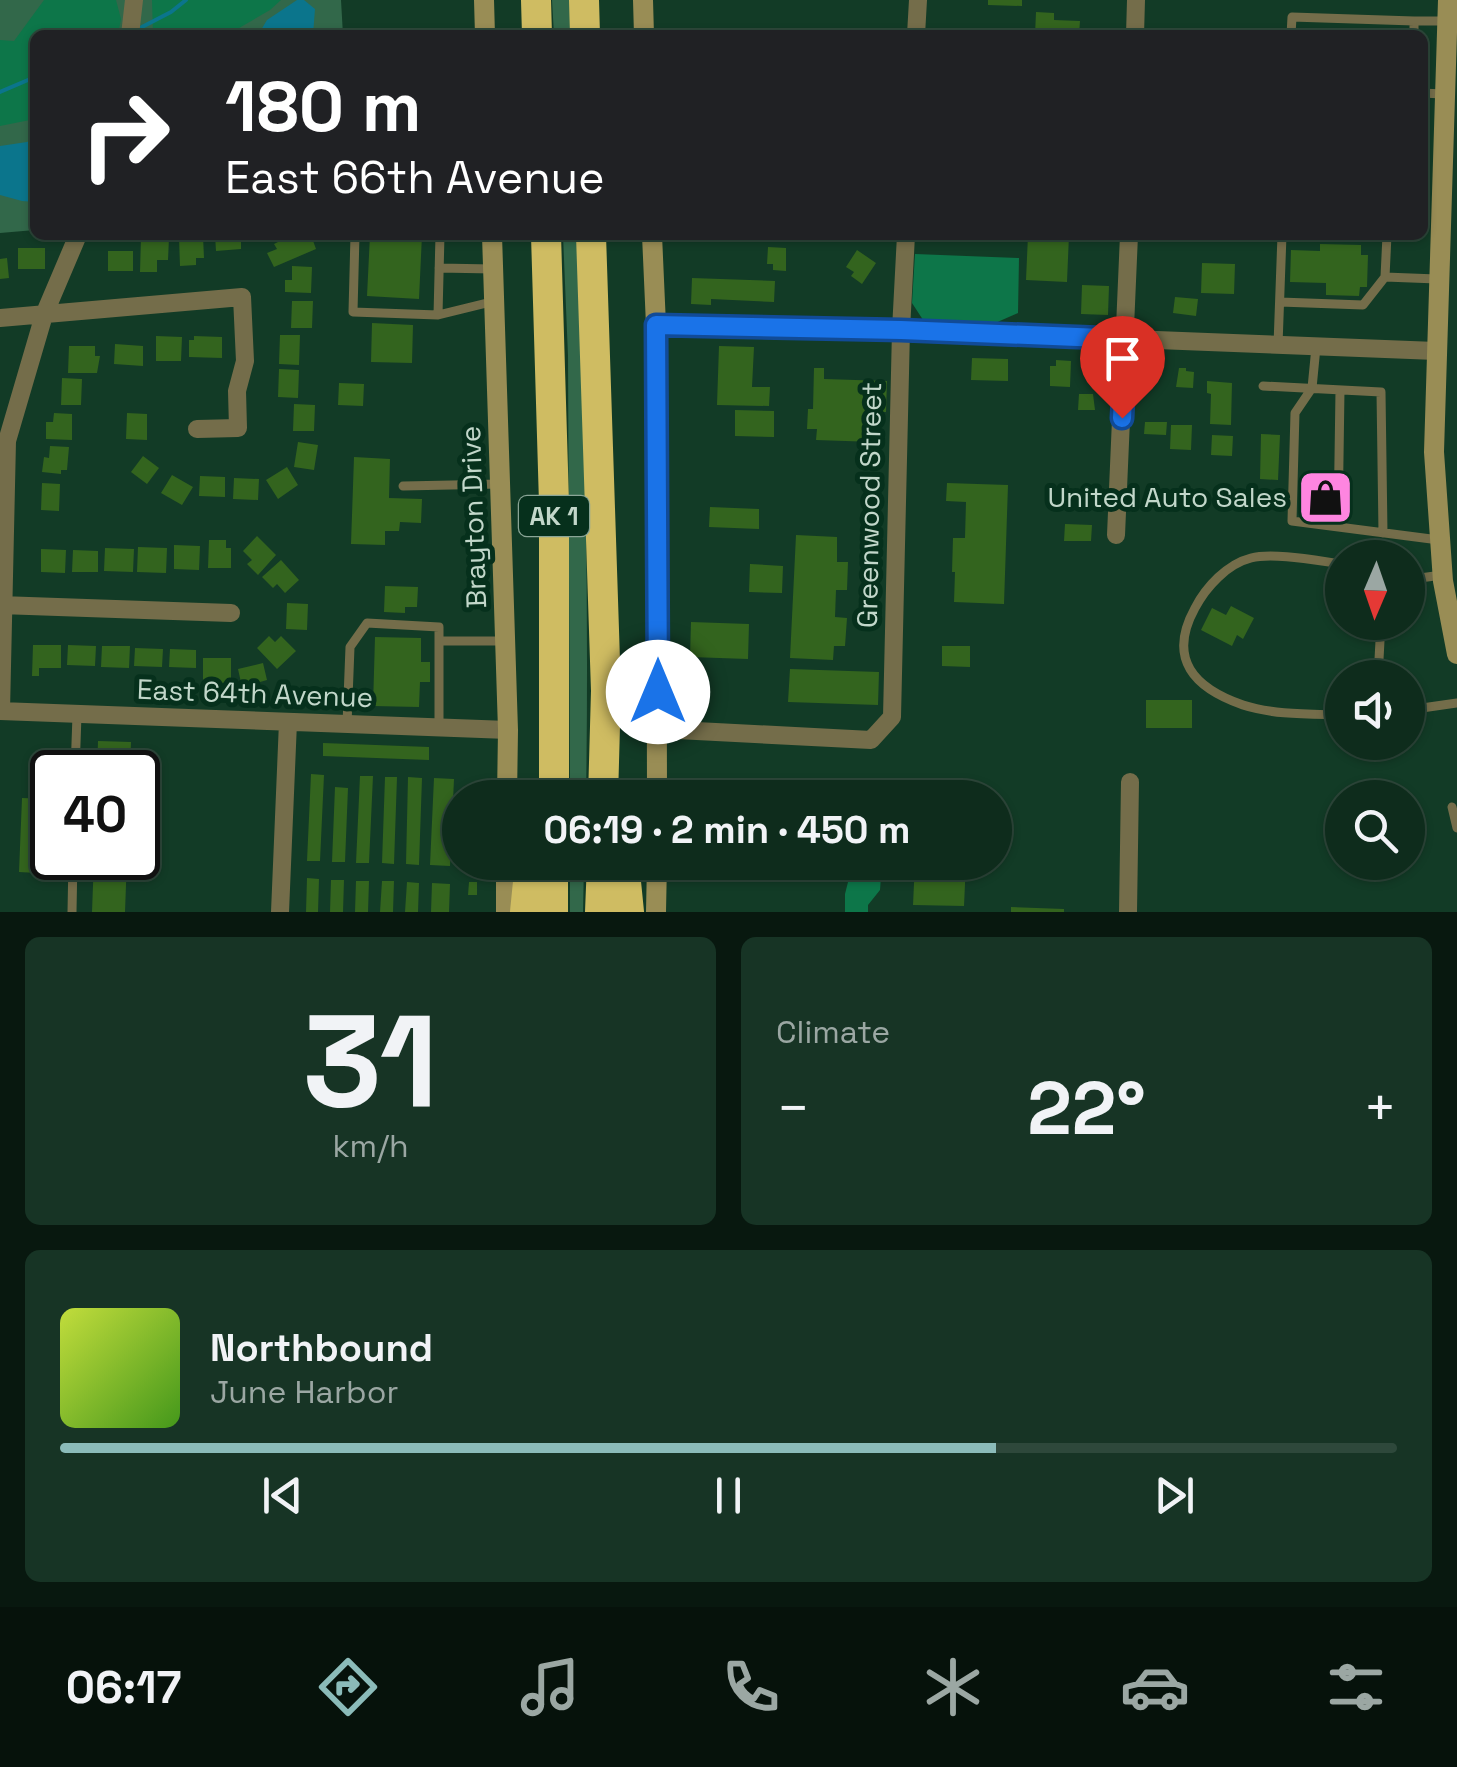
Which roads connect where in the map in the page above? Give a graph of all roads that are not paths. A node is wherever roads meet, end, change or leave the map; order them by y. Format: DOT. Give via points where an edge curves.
graph roads {
  1 [pos="134,0"];
  2 [pos="484,0"];
  3 [pos="536,0"];
  4 [pos="584,0"];
  5 [pos="643,0"];
  6 [pos="918,0"];
  7 [pos="1136,0"];
  8 [pos="1448,11"];
  9 [pos="1414,20"];
  10 [pos="131,30"];
  11 [pos="485,30"];
  12 [pos="538,30"];
  13 [pos="585,30"];
  14 [pos="644,30"];
  15 [pos="916,30"];
  16 [pos="1135,30"];
  17 [pos="1291,30"];
  18 [pos="1414,30"];
  19 [pos="1428,93"];
  20 [pos="1446,94"];
  21 [pos="1450,164"];
  22 [pos="76,240"];
  23 [pos="355,240"];
  24 [pos="440,240"];
  25 [pos="492,240"];
  26 [pos="546,240"];
  27 [pos="591,240"];
  28 [pos="652,240"];
  29 [pos="906,240"];
  30 [pos="1129,240"];
  31 [pos="1282,240"];
  32 [pos="1387,240"];
  33 [pos="439,268"];
  34 [pos="493,269"];
  35 [pos="1385,277"];
  36 [pos="1439,279"];
  37 [pos="494,301"];
  38 [pos="1280,302"];
  39 [pos="438,314"];
  40 [pos="44,315"];
  41 [pos="0,318"];
  42 [pos="656,325"];
  43 [pos="901,330"];
  44 [pos="1126,339"];
  45 [pos="1278,345"];
  46 [pos="1316,346"];
  47 [pos="1436,350"];
  48 [pos="1264,386"];
  49 [pos="1312,388"];
  50 [pos="1340,390"];
  51 [pos="197,429"];
  52 [pos="500,484"];
  53 [pos="403,486"];
  54 [pos="554,503"];
  55 [pos="1338,526"];
  56 [pos="1384,533"];
  57 [pos="1116,535"];
  58 [pos="1439,540"];
  59 [pos="1325,562"];
  60 [pos="1442,575"];
  61 [pos="1425,576"];
  62 [pos="2,605"];
  63 [pos="232,613"];
  64 [pos="439,641"];
  65 [pos="505,641"];
  66 [pos="1457,654"];
  67 [pos="606,691"];
  68 [pos="1457,703"];
  69 [pos="1425,708"];
  70 [pos="0,711"];
  71 [pos="77,714"];
  72 [pos="1325,714"];
  73 [pos="288,722"];
  74 [pos="346,724"];
  75 [pos="439,727"];
  76 [pos="658,729"];
  77 [pos="508,730"];
  78 [pos="76,750"];
  79 [pos="507,780"];
  80 [pos="535,780"];
  81 [pos="554,780"];
  82 [pos="604,780"];
  83 [pos="615,780"];
  84 [pos="658,780"];
  85 [pos="1130,782"];
  86 [pos="1452,807"];
  87 [pos="1457,828"];
  88 [pos="73,880"];
  89 [pos="506,880"];
  90 [pos="529,880"];
  91 [pos="554,880"];
  92 [pos="601,880"];
  93 [pos="626,880"];
  94 [pos="657,880"];
  95 [pos="72,912"];
  96 [pos="280,912"];
  97 [pos="506,912"];
  98 [pos="526,912"];
  99 [pos="553,912"];
  100 [pos="600,912"];
  101 [pos="629,912"];
  102 [pos="656,912"];
  103 [pos="1128,912"];
  1 -- 10 [label="street"];
  2 -- 11 [label="street"];
  3 -- 12 [label="highway"];
  4 -- 13 [label="highway"];
  5 -- 14 [label="street"];
  6 -- 15 [label="street"];
  7 -- 16 [label="street"];
  8 -- 9 [label="lane"];
  8 -- 20 [label="street"];
  9 -- 17 [label="lane" via="1292,16"];
  9 -- 18 [label="lane"];
  19 -- 20 [label="lane"];
  20 -- 21 [label="street"];
  21 -- 36 [label="street"];
  22 -- 40 [label="street"];
  23 -- 39 [label="lane" via="353,312"];
  24 -- 33 [label="lane"];
  25 -- 34 [label="street, Brayton Drive"];
  26 -- 54 [label="highway, AK 1"];
  27 -- 67 [label="highway, AK 1"];
  28 -- 42 [label="street"];
  29 -- 43 [label="street, Greenwood Street"];
  30 -- 44 [label="street"];
  31 -- 38 [label="lane"];
  32 -- 35 [label="lane"];
  33 -- 34 [label="lane"];
  33 -- 39 [label="lane"];
  34 -- 37 [label="street, Brayton Drive"];
  35 -- 36 [label="lane"];
  35 -- 38 [label="lane" via="1363,304"];
  36 -- 47 [label="street"];
  37 -- 39 [label="lane"];
  37 -- 52 [label="street, Brayton Drive"];
  38 -- 45 [label="lane"];
  40 -- 41 [label="street"];
  40 -- 51 [label="street" via="242,297 238,428"];
  40 -- 62 [label="street" via="7,441"];
  42 -- 43 [label="street"];
  42 -- 76 [label="street"];
  43 -- 44 [label="street"];
  43 -- 76 [label="street, Greenwood Street" via="892,717 871,740"];
  44 -- 45 [label="street"];
  44 -- 57 [label="street"];
  45 -- 46 [label="street"];
  46 -- 47 [label="street"];
  46 -- 49 [label="lane"];
  47 -- 58 [label="street"];
  48 -- 49 [label="lane"];
  49 -- 50 [label="lane"];
  49 -- 55 [label="lane" via="1296,412 1292,520"];
  50 -- 55 [label="lane"];
  50 -- 56 [label="lane" via="1381,392"];
  52 -- 53 [label="lane"];
  52 -- 65 [label="street, Brayton Drive"];
  54 -- 80 [label="highway"];
  54 -- 81 [label="highway, AK 1"];
  55 -- 56 [label="lane"];
  56 -- 58 [label="lane"];
  58 -- 60 [label="street"];
  59 -- 72 [label="lane" via="1251,558 1231,568 1205,590 1184,638 1184,660 1204,686 1244,705"];
  60 -- 61 [label="lane"];
  60 -- 66 [label="street"];
  62 -- 63 [label="street"];
  62 -- 70 [label="street"];
  64 -- 65 [label="lane"];
  64 -- 74 [label="lane" via="438,627 366,623 350,647"];
  64 -- 75 [label="lane"];
  65 -- 77 [label="street, Brayton Drive"];
  67 -- 82 [label="highway, AK 1"];
  67 -- 83 [label="highway"];
  68 -- 69 [label="lane"];
  70 -- 71 [label="street, East 64th Avenue"];
  71 -- 73 [label="street, East 64th Avenue"];
  71 -- 78 [label="lane"];
  73 -- 74 [label="street, East 64th Avenue"];
  73 -- 96 [label="street"];
  74 -- 75 [label="street, East 64th Avenue"];
  75 -- 77 [label="street, East 64th Avenue"];
  76 -- 84 [label="street"];
  77 -- 79 [label="street, Brayton Drive"];
  85 -- 103 [label="street"];
  86 -- 87 [label="lane"];
  88 -- 95 [label="lane"];
  89 -- 97 [label="street"];
  90 -- 98 [label="highway"];
  91 -- 99 [label="highway"];
  92 -- 100 [label="highway"];
  93 -- 101 [label="highway"];
  94 -- 102 [label="street"];
}
